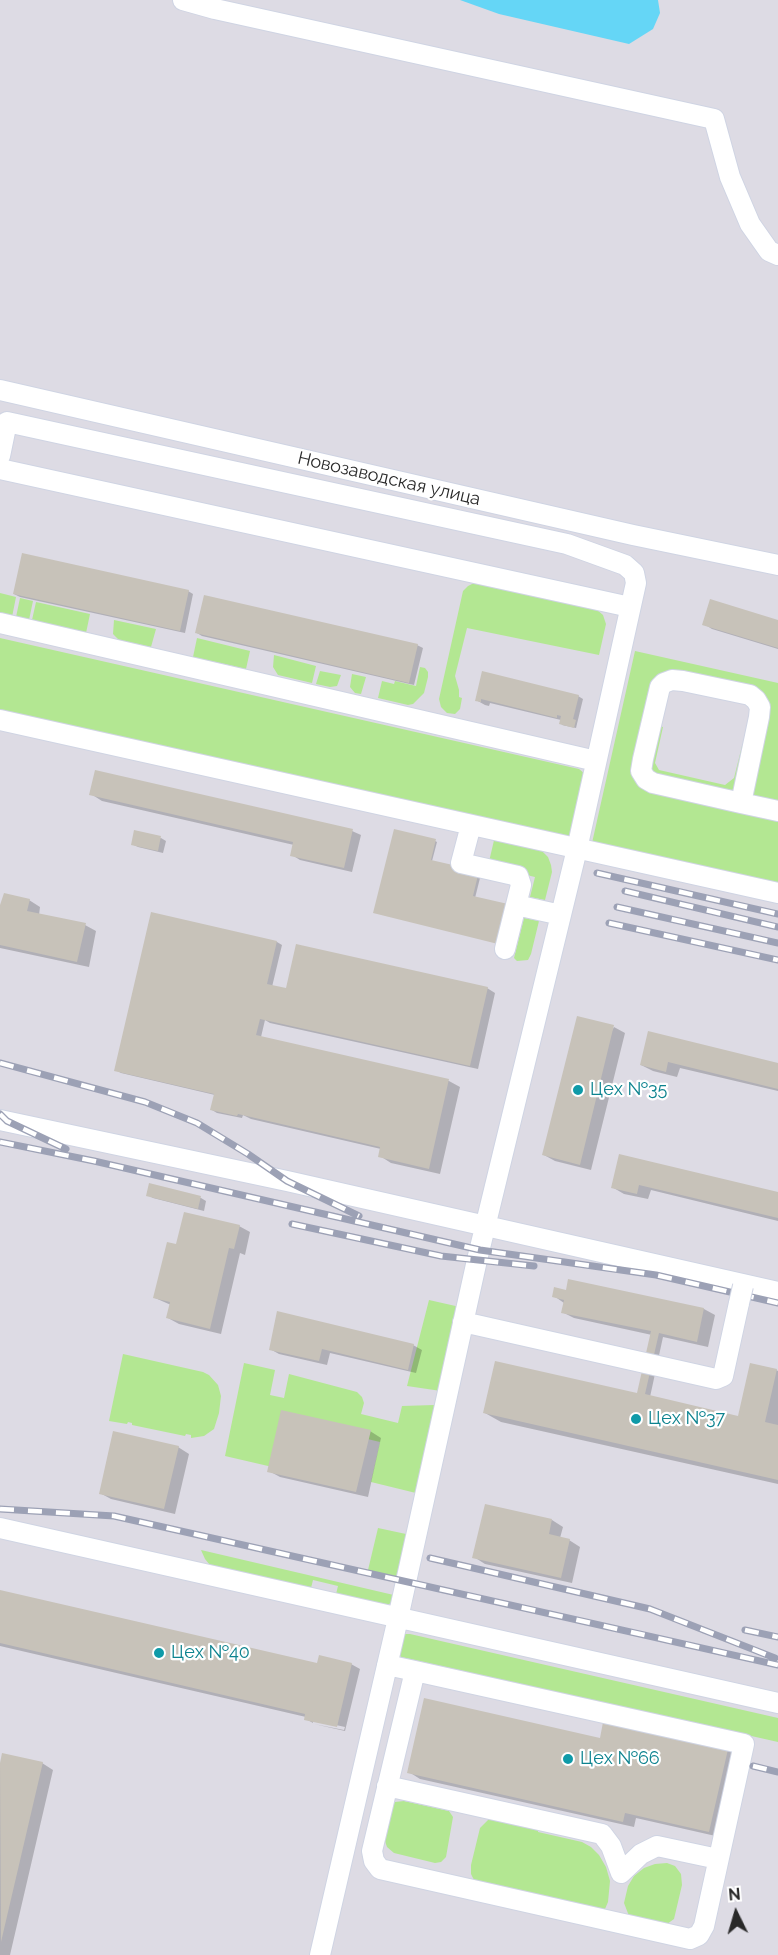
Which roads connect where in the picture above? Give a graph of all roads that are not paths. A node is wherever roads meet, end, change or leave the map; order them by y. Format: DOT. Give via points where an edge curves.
graph roads {
  1 [pos="183,0"];
  2 [pos="778,255"];
  3 [pos="0,390"];
  4 [pos="0,456"];
  5 [pos="0,469"];
  6 [pos="778,565"];
  7 [pos="630,607"];
  8 [pos="0,623"];
  9 [pos="0,720"];
  10 [pos="596,761"];
  11 [pos="741,803"];
  12 [pos="778,811"];
  13 [pos="471,825"];
  14 [pos="577,849"];
  15 [pos="778,893"];
  16 [pos="516,905"];
  17 [pos="561,915"];
  18 [pos="505,949"];
  19 [pos="0,1120"];
  20 [pos="486,1226"];
  21 [pos="741,1291"];
  22 [pos="778,1292"];
  23 [pos="463,1322"];
  24 [pos="0,1528"];
  25 [pos="398,1618"];
  26 [pos="387,1665"];
  27 [pos="415,1671"];
  28 [pos="778,1703"];
  29 [pos="387,1786"];
  30 [pos="718,1859"];
  31 [pos="320,1955"];
  1 -- 2 [label="street" via="714,118 730,177 750,224 769,251"];
  3 -- 6 [label="street, Новозаводская улица"];
  4 -- 7 [label="street" via="7,422 567,544 625,565 634,573 636,583"];
  5 -- 7 [label="street"];
  7 -- 10 [label="street"];
  8 -- 10 [label="street"];
  9 -- 13 [label="street"];
  10 -- 14 [label="street"];
  11 -- 11 [label="street" via="646,779 641,771 643,759 664,683 683,681 750,695 756,700 759,717"];
  11 -- 12 [label="street"];
  13 -- 14 [label="street"];
  13 -- 16 [label="street" via="461,863 518,876 521,885"];
  14 -- 15 [label="street"];
  14 -- 17 [label="street"];
  16 -- 17 [label="street"];
  16 -- 18 [label="street"];
  17 -- 20 [label="street"];
  19 -- 20 [label="street"];
  20 -- 21 [label="street"];
  20 -- 23 [label="street"];
  21 -- 22 [label="street"];
  21 -- 23 [label="street" via="723,1377 716,1379"];
  23 -- 25 [label="street"];
  24 -- 25 [label="street"];
  25 -- 26 [label="street"];
  25 -- 28 [label="street"];
  26 -- 27 [label="street"];
  26 -- 31 [label="street"];
  27 -- 29 [label="street"];
  27 -- 30 [label="street" via="744,1744"];
  29 -- 30 [label="street" via="602,1834 621,1873 641,1854 657,1846"];
  29 -- 30 [label="street" via="372,1851 380,1869 690,1939 699,1935 704,1926"];
}
